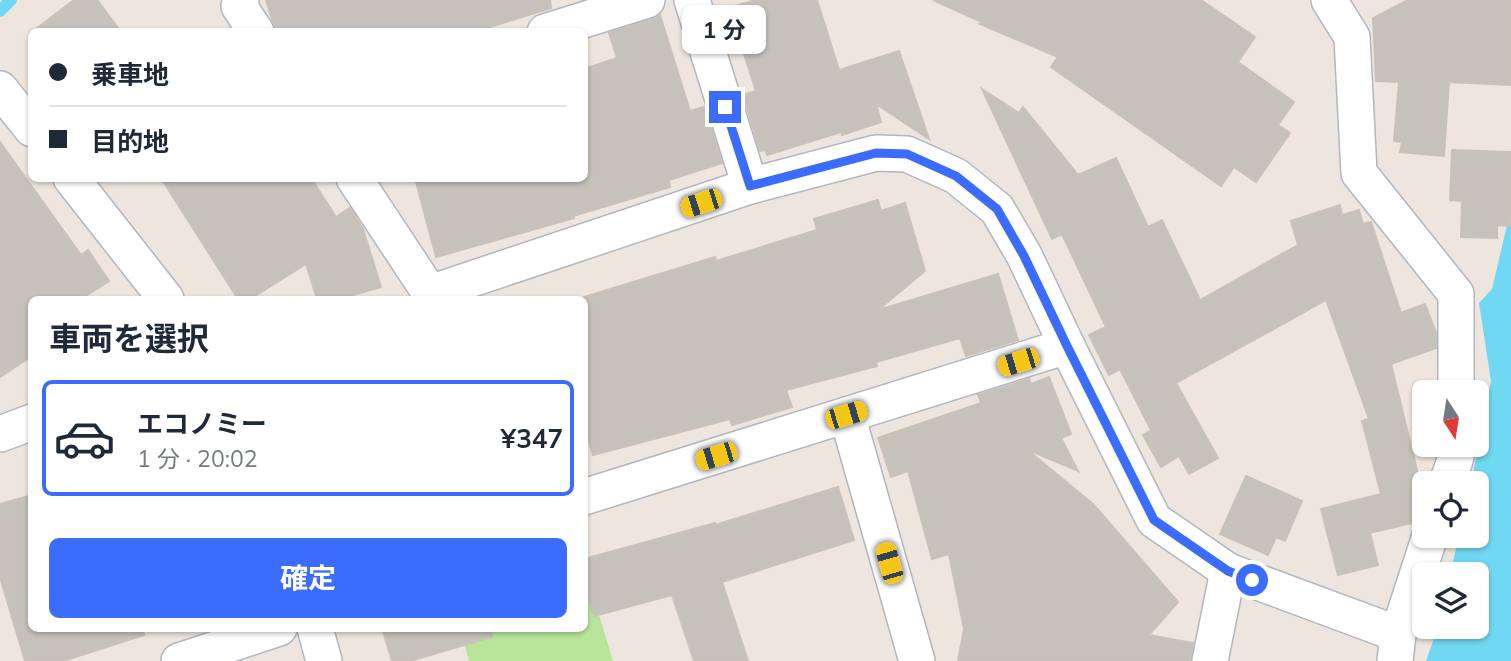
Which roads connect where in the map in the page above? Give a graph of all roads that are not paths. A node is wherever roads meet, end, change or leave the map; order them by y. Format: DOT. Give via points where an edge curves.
graph roads {
  1 [pos="241,0"];
  2 [pos="647,0"];
  3 [pos="692,0"];
  4 [pos="1329,0"];
  5 [pos="253,28"];
  6 [pos="558,28"];
  7 [pos="0,89"];
  8 [pos="28,124"];
  9 [pos="74,182"];
  10 [pos="356,182"];
  11 [pos="750,186"];
  12 [pos="164,296"];
  13 [pos="422,296"];
  14 [pos="426,296"];
  15 [pos="1067,346"];
  16 [pos="1456,380"];
  17 [pos="846,415"];
  18 [pos="28,424"];
  19 [pos="0,434"];
  20 [pos="588,496"];
  21 [pos="1426,548"];
  22 [pos="1228,571"];
  23 [pos="267,632"];
  24 [pos="316,632"];
  25 [pos="1397,648"];
  26 [pos="180,661"];
  27 [pos="324,661"];
  28 [pos="917,661"];
  29 [pos="1210,661"];
  1 -- 5 [label="street" via="239,6"];
  2 -- 6 [label="street"];
  3 -- 11 [label="street"];
  4 -- 16 [label="street" via="1352,37 1359,173 1456,294"];
  7 -- 8 [label="street"];
  9 -- 12 [label="street"];
  10 -- 13 [label="street"];
  11 -- 14 [label="street"];
  11 -- 15 [label="street" via="876,153 907,154 956,176 997,209"];
  15 -- 17 [label="street"];
  15 -- 22 [label="street" via="1154,520"];
  17 -- 20 [label="street"];
  17 -- 28 [label="street"];
  18 -- 19 [label="street"];
  21 -- 25 [label="street"];
  22 -- 25 [label="street"];
  22 -- 29 [label="street"];
  23 -- 26 [label="street"];
  24 -- 27 [label="street"];
}
